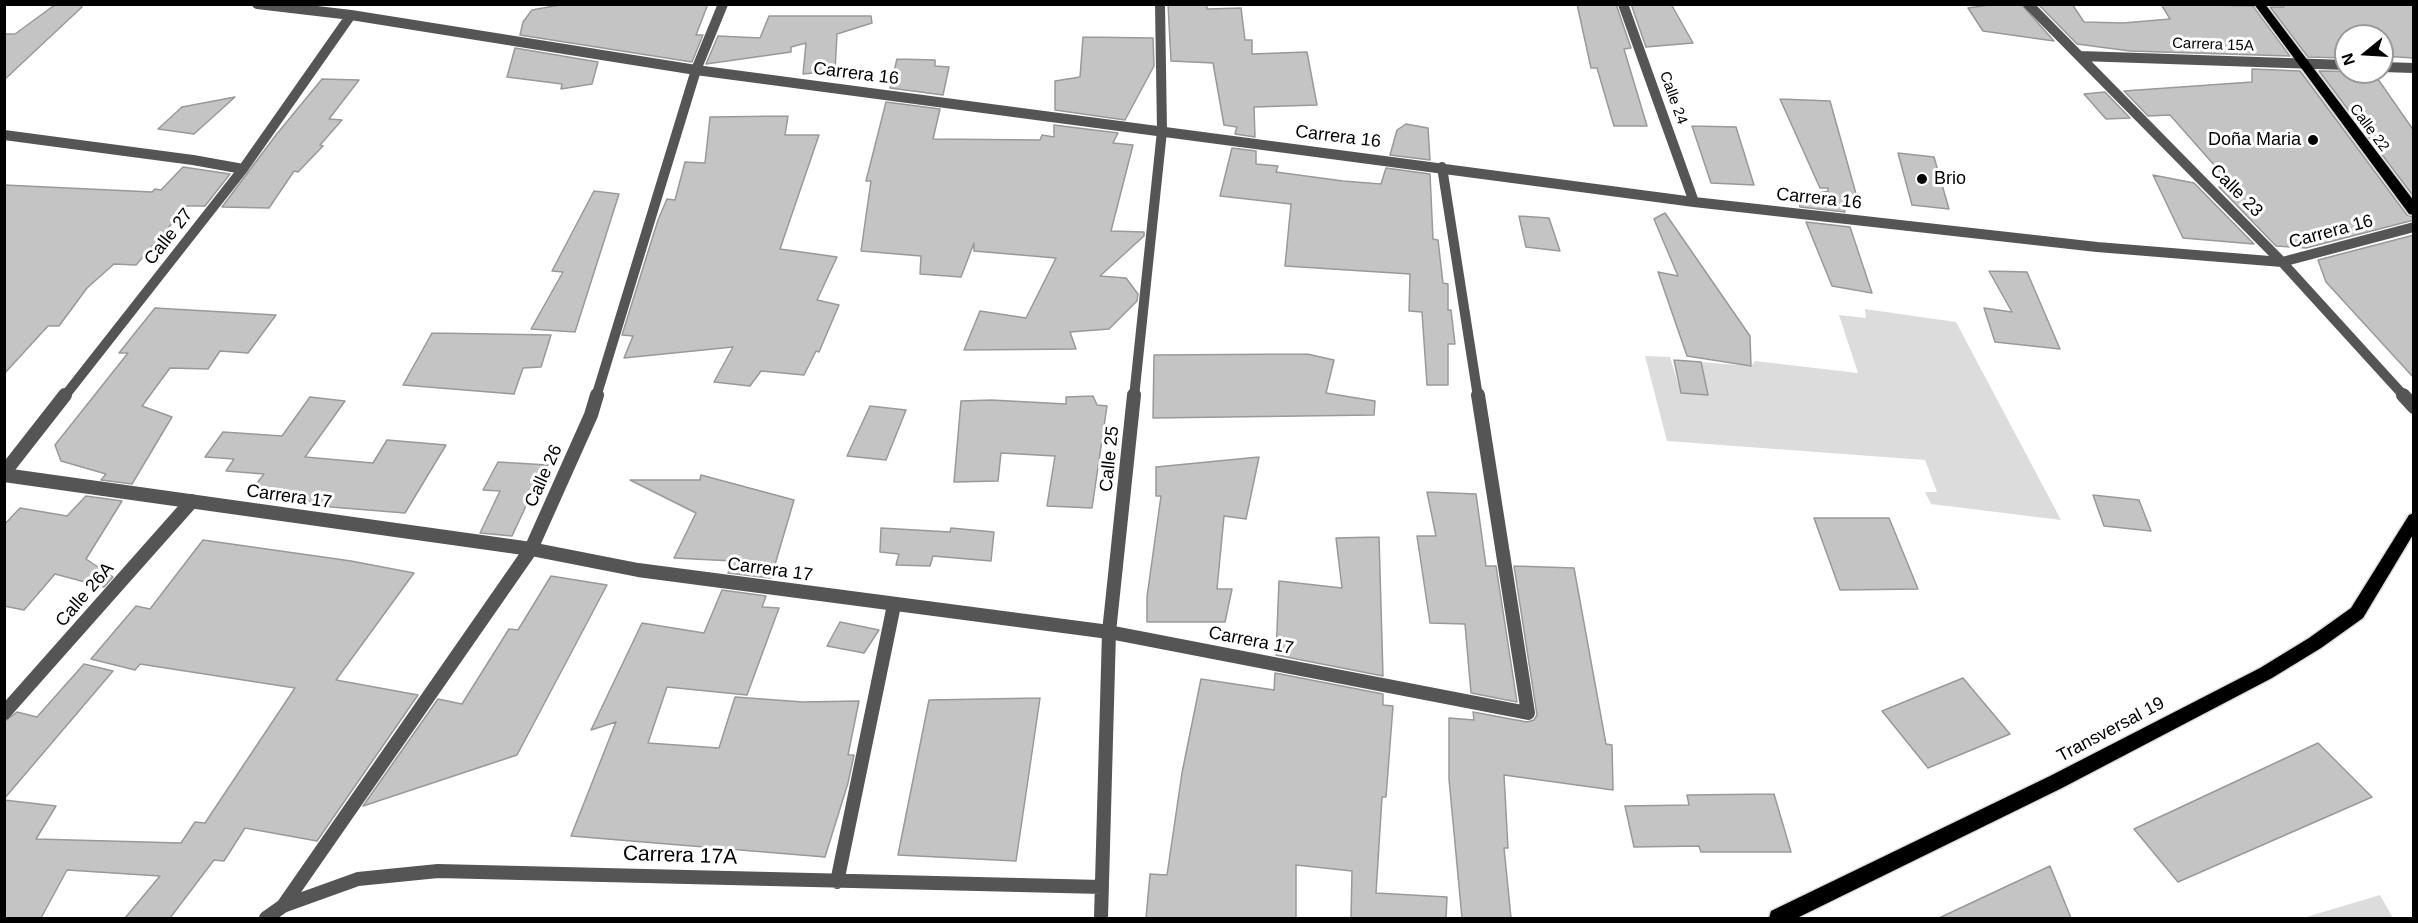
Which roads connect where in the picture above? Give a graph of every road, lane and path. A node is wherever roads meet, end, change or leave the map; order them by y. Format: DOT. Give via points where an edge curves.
graph roads {
  1 [pos="257,4"];
  2 [pos="723,4"];
  3 [pos="1160,4"];
  4 [pos="1623,4"];
  5 [pos="2028,4"];
  6 [pos="2259,4"];
  7 [pos="351,15"];
  8 [pos="2080,56"];
  9 [pos="2301,63"];
  10 [pos="2334,64"];
  11 [pos="2394,67"];
  12 [pos="2414,68"];
  13 [pos="696,70"];
  14 [pos="1162,131"];
  15 [pos="4,135"];
  16 [pos="1442,167"];
  17 [pos="243,169"];
  18 [pos="1694,202"];
  19 [pos="2414,211"];
  20 [pos="2414,227"];
  21 [pos="2282,262"];
  22 [pos="2414,407"];
  23 [pos="4,474"];
  24 [pos="192,501"];
  25 [pos="2414,519"];
  26 [pos="531,549"];
  27 [pos="894,604"];
  28 [pos="1109,632"];
  29 [pos="4,713"];
  30 [pos="837,882"];
  31 [pos="1102,887"];
  32 [pos="283,906"];
  33 [pos="1797,914"];
  34 [pos="266,918"];
  35 [pos="1101,918"];
  36 [pos="1778,918"];
  1 -- 7 [label="street, Carrera 16"];
  2 -- 13 [label="street, Calle 26"];
  3 -- 14 [label="street, Calle 25"];
  4 -- 18 [label="street, Calle 24"];
  5 -- 8 [label="street, Calle 23"];
  6 -- 9 [label="main road, Calle 22"];
  7 -- 13 [label="street, Carrera 16"];
  7 -- 17 [label="street, Calle 27"];
  8 -- 9 [label="street, Carrera 15A"];
  8 -- 21 [label="street, Calle 23"];
  9 -- 10 [label="street, Carrera 15A"];
  9 -- 19 [label="main road, Calle 22"];
  11 -- 12 [label="street"];
  13 -- 14 [label="street, Carrera 16"];
  13 -- 26 [label="street, Calle 26" via="591,416"];
  14 -- 16 [label="street, Carrera 16"];
  14 -- 28 [label="street, Calle 25"];
  15 -- 17 [label="street"];
  16 -- 18 [label="street, Carrera 16"];
  16 -- 28 [label="street, Carrera 17" via="1528,713"];
  17 -- 23 [label="street, Calle 27"];
  18 -- 21 [label="street, Carrera 16" via="2097,247"];
  20 -- 21 [label="street, Carrera 16"];
  21 -- 22 [label="street, Calle 23"];
  23 -- 24 [label="street, Carrera 17"];
  24 -- 26 [label="street, Carrera 17"];
  24 -- 29 [label="street, Calle 26A"];
  25 -- 33 [label="main road, Transversal 19" via="2356,613 2315,643 2266,673"];
  26 -- 27 [label="street, Carrera 17" via="638,570"];
  26 -- 32 [label="street, Calle 26"];
  27 -- 28 [label="street, Carrera 17"];
  27 -- 30 [label="street"];
  28 -- 31 [label="street, Calle 25"];
  30 -- 31 [label="street, Carrera 17A"];
  30 -- 32 [label="street, Carrera 17A" via="438,870 358,879"];
  31 -- 35 [label="street, Calle 25"];
  32 -- 34 [label="street, Carrera 17A"];
  33 -- 36 [label="main road, Transversal 19"];
}
